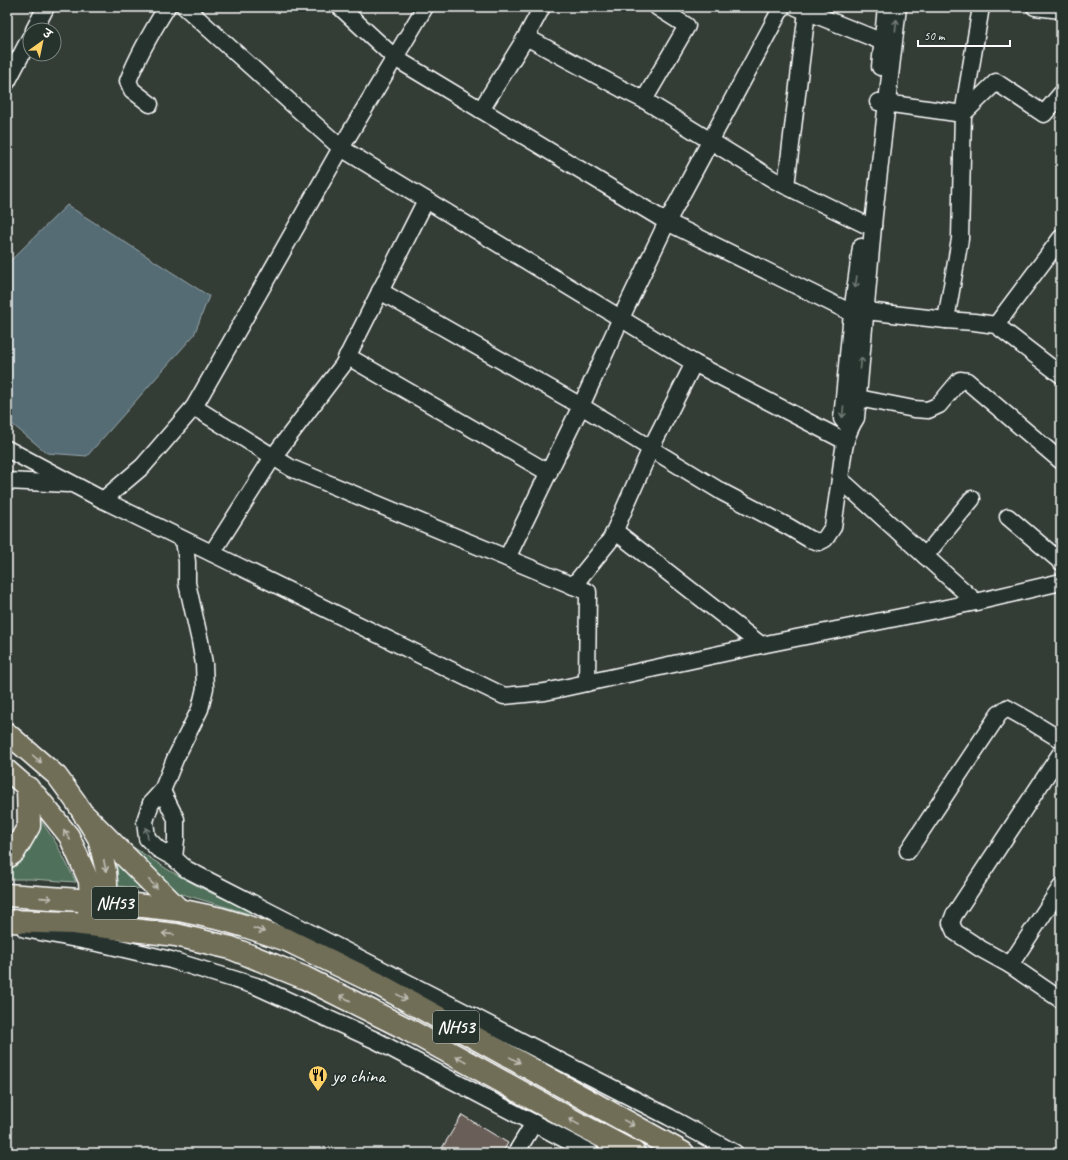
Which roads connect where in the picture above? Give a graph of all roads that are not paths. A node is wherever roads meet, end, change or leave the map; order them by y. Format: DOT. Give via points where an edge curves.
graph roads {
  1 [pos="46,7"];
  2 [pos="167,7"];
  3 [pos="185,7"];
  4 [pos="340,7"];
  5 [pos="425,7"];
  6 [pos="542,7"];
  7 [pos="657,7"];
  8 [pos="782,7"];
  9 [pos="886,7"];
  10 [pos="898,7"];
  11 [pos="981,7"];
  12 [pos="1035,7"];
  13 [pos="801,9"];
  14 [pos="1061,10"];
  15 [pos="38,22"];
  16 [pos="526,36"];
  17 [pos="888,44"];
  18 [pos="22,53"];
  19 [pos="395,58"];
  20 [pos="7,82"];
  21 [pos="1061,94"];
  22 [pos="644,100"];
  23 [pos="882,102"];
  24 [pos="150,104"];
  25 [pos="481,110"];
  26 [pos="963,114"];
  27 [pos="710,141"];
  28 [pos="341,148"];
  29 [pos="786,186"];
  30 [pos="426,200"];
  31 [pos="667,222"];
  32 [pos="868,225"];
  33 [pos="1061,238"];
  34 [pos="380,291"];
  35 [pos="859,312"];
  36 [pos="621,318"];
  37 [pos="946,320"];
  38 [pos="996,325"];
  39 [pos="347,356"];
  40 [pos="694,363"];
  41 [pos="1061,375"];
  42 [pos="858,398"];
  43 [pos="581,406"];
  44 [pos="194,407"];
  45 [pos="848,434"];
  46 [pos="651,448"];
  47 [pos="7,449"];
  48 [pos="273,457"];
  49 [pos="1061,461"];
  50 [pos="549,472"];
  51 [pos="840,479"];
  52 [pos="7,481"];
  53 [pos="74,484"];
  54 [pos="972,499"];
  55 [pos="103,500"];
  56 [pos="1008,517"];
  57 [pos="615,531"];
  58 [pos="184,540"];
  59 [pos="212,553"];
  60 [pos="925,556"];
  61 [pos="507,558"];
  62 [pos="1061,562"];
  63 [pos="1061,582"];
  64 [pos="573,586"];
  65 [pos="976,602"];
  66 [pos="761,645"];
  67 [pos="587,683"];
  68 [pos="7,733"];
  69 [pos="1061,740"];
  70 [pos="1061,753"];
  71 [pos="7,770"];
  72 [pos="28,788"];
  73 [pos="162,791"];
  74 [pos="86,817"];
  75 [pos="908,850"];
  76 [pos="7,857"];
  77 [pos="174,858"];
  78 [pos="1061,887"];
  79 [pos="7,895"];
  80 [pos="99,901"];
  81 [pos="178,910"];
  82 [pos="7,921"];
  83 [pos="86,925"];
  84 [pos="108,927"];
  85 [pos="7,929"];
  86 [pos="1010,965"];
  87 [pos="1061,1000"];
  88 [pos="534,1123"];
  89 [pos="516,1153"];
  90 [pos="591,1153"];
  91 [pos="634,1153"];
  92 [pos="683,1153"];
  93 [pos="735,1153"];
  1 -- 15 [label="street"];
  2 -- 24 [label="street" via="149,36 128,81 132,90"];
  3 -- 28 [label="street"];
  4 -- 19 [label="street"];
  5 -- 19 [label="street"];
  6 -- 16 [label="street"];
  7 -- 22 [label="street" via="687,26"];
  8 -- 27 [label="street"];
  9 -- 17 [label="street"];
  17 -- 10 [label="street, one-way"];
  11 -- 26 [label="street"];
  12 -- 14 [label="street"];
  13 -- 17 [label="street"];
  13 -- 29 [label="street"];
  16 -- 22 [label="street"];
  16 -- 25 [label="street"];
  17 -- 23 [label="street"];
  18 -- 20 [label="street"];
  19 -- 25 [label="street"];
  19 -- 28 [label="street"];
  21 -- 26 [label="street" via="1044,114 996,82"];
  22 -- 27 [label="street"];
  23 -- 26 [label="street"];
  23 -- 32 [label="street"];
  25 -- 31 [label="street"];
  26 -- 37 [label="street" via="960,239"];
  27 -- 29 [label="street"];
  27 -- 31 [label="street"];
  28 -- 30 [label="street"];
  28 -- 44 [label="street"];
  29 -- 32 [label="street"];
  30 -- 34 [label="street"];
  30 -- 36 [label="street"];
  31 -- 35 [label="street"];
  31 -- 36 [label="street"];
  32 -- 35 [label="street"];
  33 -- 38 [label="street"];
  34 -- 39 [label="street"];
  34 -- 43 [label="street"];
  35 -- 37 [label="street"];
  42 -- 35 [label="street, one-way"];
  35 -- 45 [label="street, one-way" via="842,419"];
  36 -- 40 [label="street"];
  36 -- 43 [label="street"];
  37 -- 38 [label="street"];
  38 -- 41 [label="street"];
  39 -- 48 [label="street" via="343,365"];
  39 -- 50 [label="street"];
  40 -- 45 [label="street"];
  40 -- 46 [label="street"];
  42 -- 45 [label="street" via="856,418"];
  42 -- 49 [label="street" via="928,410 939,405 960,380 967,381"];
  43 -- 46 [label="street"];
  43 -- 50 [label="street"];
  44 -- 48 [label="street"];
  44 -- 55 [label="street" via="143,466"];
  45 -- 51 [label="street"];
  46 -- 51 [label="street" via="722,492 809,539 820,542 833,527"];
  46 -- 57 [label="street"];
  47 -- 53 [label="street"];
  48 -- 59 [label="street"];
  48 -- 61 [label="street" via="291,468"];
  50 -- 61 [label="street"];
  51 -- 60 [label="street"];
  52 -- 53 [label="street"];
  53 -- 55 [label="street"];
  54 -- 60 [label="street"];
  55 -- 58 [label="street"];
  56 -- 62 [label="street"];
  57 -- 64 [label="street"];
  57 -- 66 [label="street"];
  58 -- 59 [label="street"];
  58 -- 73 [label="street" via="187,583 204,664 205,688 200,709"];
  59 -- 67 [label="street" via="504,696 545,692"];
  60 -- 65 [label="street"];
  61 -- 64 [label="street"];
  63 -- 65 [label="street"];
  64 -- 67 [label="street" via="588,592"];
  65 -- 66 [label="street"];
  66 -- 67 [label="street"];
  68 -- 74 [label="main road, one-way" via="57,776"];
  69 -- 75 [label="street" via="1007,708 999,714"];
  70 -- 86 [label="street" via="951,923 956,932"];
  71 -- 72 [label="main road"];
  72 -- 76 [label="highway" via="29,826 14,852"];
  80 -- 72 [label="main road, one-way" via="69,836"];
  73 -- 77 [label="street" via="176,819"];
  77 -- 73 [label="street, one-way" via="158,849 147,838 145,821 151,803"];
  74 -- 80 [label="main road, one-way" via="98,838 106,871"];
  74 -- 81 [label="highway, one-way"];
  77 -- 93 [label="street" via="186,869"];
  78 -- 86 [label="street"];
  79 -- 80 [label="highway, NH53, one-way"];
  80 -- 81 [label="highway, NH53"];
  80 -- 83 [label="main road"];
  80 -- 84 [label="main road"];
  81 -- 92 [label="highway, NH53, one-way" via="239,924 286,940 378,984"];
  82 -- 83 [label="highway, NH53"];
  83 -- 84 [label="highway, NH53"];
  91 -- 84 [label="highway, NH53, one-way" via="405,1028 305,978 225,947 176,935"];
  85 -- 88 [label="street" via="24,929 107,945 170,960 256,986 377,1041"];
  86 -- 87 [label="street"];
  88 -- 89 [label="street"];
  88 -- 90 [label="street"];
}
